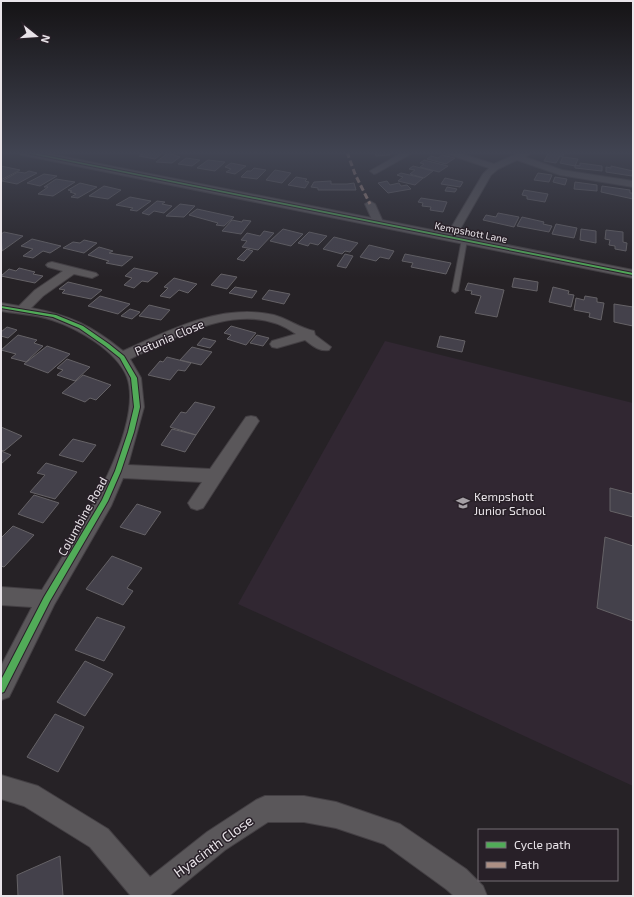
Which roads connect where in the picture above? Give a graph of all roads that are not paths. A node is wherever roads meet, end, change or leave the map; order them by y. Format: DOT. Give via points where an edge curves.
graph roads {
  1 [pos="229,194"];
  2 [pos="474,194"];
  3 [pos="370,204"];
  4 [pos="379,224"];
  5 [pos="450,238"];
  6 [pos="464,240"];
  7 [pos="52,265"];
  8 [pos="72,270"];
  9 [pos="633,274"];
  10 [pos="92,275"];
  11 [pos="456,291"];
  12 [pos="1,307"];
  13 [pos="22,310"];
  14 [pos="309,334"];
  15 [pos="277,344"];
  16 [pos="324,347"];
  17 [pos="122,357"];
  18 [pos="251,421"];
  19 [pos="118,471"];
  20 [pos="213,476"];
  21 [pos="197,503"];
  22 [pos="1,596"];
  23 [pos="47,599"];
  24 [pos="1,689"];
  25 [pos="1,787"];
  26 [pos="149,896"];
  27 [pos="473,896"];
  1 -- 4 [label="street, Kempshott Lane"];
  2 -- 5 [label="street"];
  3 -- 4 [label="street"];
  4 -- 5 [label="street, Kempshott Lane"];
  5 -- 6 [label="street, Kempshott Lane"];
  6 -- 9 [label="street, Kempshott Lane"];
  6 -- 11 [label="lane"];
  7 -- 8 [label="street"];
  8 -- 10 [label="street"];
  8 -- 13 [label="street" via="39,293"];
  12 -- 13 [label="street, Columbine Road"];
  13 -- 17 [label="street, Columbine Road" via="54,316 81,327"];
  14 -- 15 [label="street"];
  14 -- 16 [label="street, Petunia Close"];
  14 -- 17 [label="street, Petunia Close" via="283,321 256,316 232,316 201,322"];
  17 -- 19 [label="street, Columbine Road" via="134,378 137,407"];
  18 -- 20 [label="street"];
  19 -- 20 [label="street"];
  19 -- 23 [label="street, Columbine Road" via="105,501"];
  20 -- 21 [label="street"];
  22 -- 23 [label="street"];
  23 -- 24 [label="street, Columbine Road"];
  25 -- 26 [label="street" via="29,795 99,838"];
  26 -- 27 [label="street, Hyacinth Close" via="216,841 265,809 304,809 336,815 391,833 456,879"];
}
